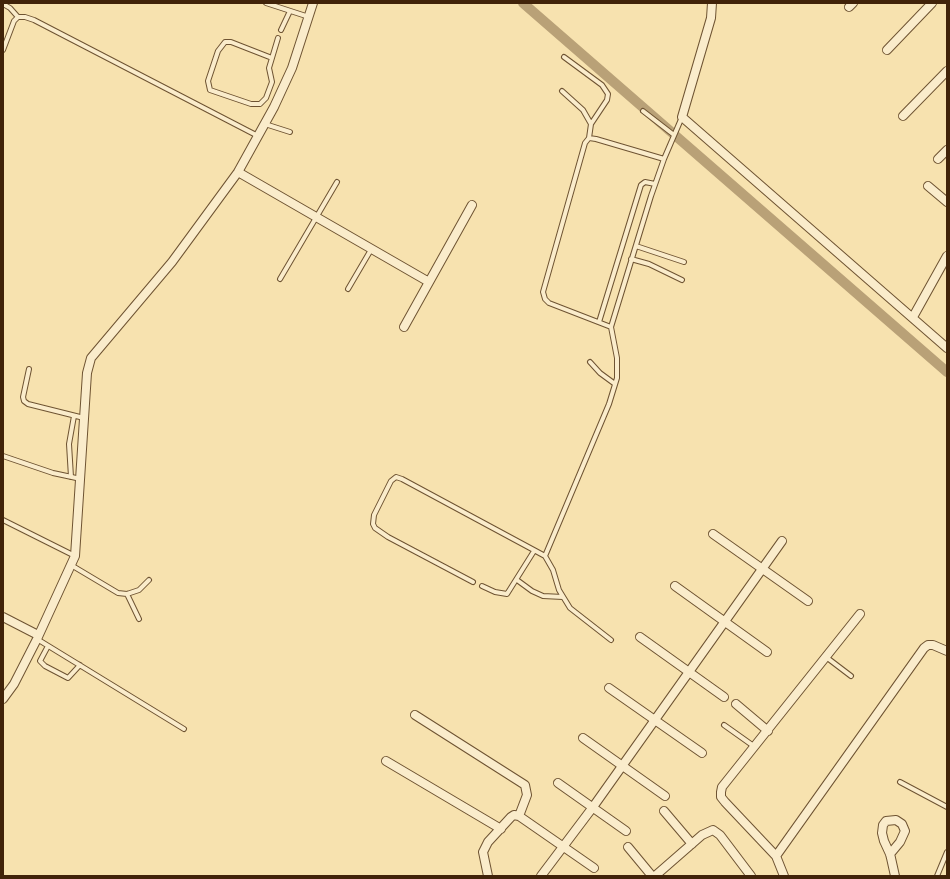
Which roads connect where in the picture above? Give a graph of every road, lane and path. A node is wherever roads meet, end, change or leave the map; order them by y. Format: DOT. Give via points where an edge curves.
graph roads {
  1 [pos="266,3"];
  2 [pos="313,3"];
  3 [pos="712,3"];
  4 [pos="932,3"];
  5 [pos="3,4"];
  6 [pos="290,11"];
  7 [pos="18,17"];
  8 [pos="309,17"];
  9 [pos="281,30"];
  10 [pos="278,38"];
  11 [pos="3,50"];
  12 [pos="887,50"];
  13 [pos="272,58"];
  14 [pos="564,58"];
  15 [pos="947,71"];
  16 [pos="562,91"];
  17 [pos="643,111"];
  18 [pos="903,116"];
  19 [pos="681,120"];
  20 [pos="265,124"];
  21 [pos="591,124"];
  22 [pos="290,132"];
  23 [pos="675,132"];
  24 [pos="258,136"];
  25 [pos="589,138"];
  26 [pos="947,150"];
  27 [pos="664,159"];
  28 [pos="938,159"];
  29 [pos="238,172"];
  30 [pos="337,182"];
  31 [pos="655,184"];
  32 [pos="928,186"];
  33 [pos="947,202"];
  34 [pos="472,205"];
  35 [pos="316,217"];
  36 [pos="636,246"];
  37 [pos="372,248"];
  38 [pos="947,256"];
  39 [pos="632,259"];
  40 [pos="684,262"];
  41 [pos="280,279"];
  42 [pos="682,280"];
  43 [pos="429,282"];
  44 [pos="348,289"];
  45 [pos="913,317"];
  46 [pos="599,322"];
  47 [pos="404,327"];
  48 [pos="610,327"];
  49 [pos="947,348"];
  50 [pos="590,362"];
  51 [pos="30,369"];
  52 [pos="615,384"];
  53 [pos="74,416"];
  54 [pos="84,418"];
  55 [pos="3,456"];
  56 [pos="71,477"];
  57 [pos="81,479"];
  58 [pos="3,520"];
  59 [pos="713,534"];
  60 [pos="782,542"];
  61 [pos="534,551"];
  62 [pos="75,556"];
  63 [pos="545,556"];
  64 [pos="71,565"];
  65 [pos="762,569"];
  66 [pos="149,580"];
  67 [pos="517,580"];
  68 [pos="473,582"];
  69 [pos="482,586"];
  70 [pos="675,586"];
  71 [pos="126,594"];
  72 [pos="563,597"];
  73 [pos="808,601"];
  74 [pos="860,614"];
  75 [pos="3,617"];
  76 [pos="139,619"];
  77 [pos="724,622"];
  78 [pos="37,637"];
  79 [pos="640,637"];
  80 [pos="611,640"];
  81 [pos="48,646"];
  82 [pos="947,651"];
  83 [pos="767,652"];
  84 [pos="826,656"];
  85 [pos="80,665"];
  86 [pos="688,672"];
  87 [pos="851,676"];
  88 [pos="609,688"];
  89 [pos="724,698"];
  90 [pos="3,699"];
  91 [pos="736,704"];
  92 [pos="415,715"];
  93 [pos="654,719"];
  94 [pos="724,725"];
  95 [pos="184,729"];
  96 [pos="768,731"];
  97 [pos="583,738"];
  98 [pos="755,748"];
  99 [pos="702,753"];
  100 [pos="386,760"];
  101 [pos="621,766"];
  102 [pos="900,782"];
  103 [pos="558,783"];
  104 [pos="665,796"];
  105 [pos="593,807"];
  106 [pos="947,807"];
  107 [pos="664,812"];
  108 [pos="519,816"];
  109 [pos="500,829"];
  110 [pos="626,831"];
  111 [pos="692,844"];
  112 [pos="562,847"];
  113 [pos="628,847"];
  114 [pos="947,852"];
  115 [pos="890,854"];
  116 [pos="776,856"];
  117 [pos="594,868"];
  118 [pos="488,876"];
  119 [pos="540,876"];
  120 [pos="654,876"];
  121 [pos="752,876"];
  122 [pos="784,876"];
  123 [pos="895,876"];
  124 [pos="937,876"];
  1 -- 6 [label="lane"];
  2 -- 8 [label="street"];
  3 -- 19 [label="street" via="711,18"];
  4 -- 12 [label="street"];
  5 -- 7 [label="lane"];
  6 -- 8 [label="lane"];
  6 -- 9 [label="lane"];
  7 -- 11 [label="lane"];
  7 -- 24 [label="lane" via="34,20"];
  8 -- 20 [label="street" via="292,68"];
  10 -- 13 [label="lane"];
  13 -- 13 [label="lane" via="225,42 218,50 208,81 210,90 251,104 260,104 266,98 272,82 269,68"];
  14 -- 21 [label="lane" via="602,85 608,94 607,100"];
  15 -- 18 [label="street"];
  16 -- 21 [label="lane" via="583,110"];
  17 -- 23 [label="lane"];
  19 -- 23 [label="lane"];
  19 -- 45 [label="street"];
  20 -- 22 [label="lane"];
  20 -- 24 [label="street"];
  21 -- 25 [label="lane"];
  23 -- 27 [label="lane"];
  24 -- 29 [label="street"];
  25 -- 27 [label="lane"];
  25 -- 46 [label="lane" via="585,142 543,292 549,303"];
  26 -- 28 [label="street"];
  27 -- 31 [label="lane"];
  29 -- 35 [label="street"];
  29 -- 54 [label="street" via="172,262 91,358 87,374"];
  30 -- 35 [label="lane"];
  31 -- 36 [label="lane"];
  31 -- 46 [label="lane" via="645,182 638,191"];
  32 -- 33 [label="street"];
  34 -- 43 [label="street"];
  35 -- 37 [label="street"];
  35 -- 41 [label="lane"];
  36 -- 39 [label="lane"];
  36 -- 40 [label="lane"];
  37 -- 43 [label="street"];
  37 -- 44 [label="lane"];
  38 -- 45 [label="street"];
  39 -- 42 [label="lane"];
  39 -- 48 [label="lane"];
  43 -- 47 [label="street"];
  45 -- 49 [label="street"];
  46 -- 48 [label="lane"];
  48 -- 52 [label="lane" via="617,358"];
  50 -- 52 [label="lane"];
  51 -- 53 [label="lane" via="24,401"];
  52 -- 63 [label="lane"];
  53 -- 54 [label="lane"];
  53 -- 56 [label="lane" via="69,444"];
  54 -- 57 [label="street"];
  55 -- 56 [label="lane"];
  56 -- 57 [label="lane"];
  57 -- 62 [label="street"];
  58 -- 62 [label="lane"];
  59 -- 65 [label="street"];
  60 -- 65 [label="street"];
  61 -- 63 [label="lane"];
  61 -- 67 [label="lane"];
  61 -- 68 [label="lane" via="396,477 391,481 374,515 375,528"];
  62 -- 64 [label="street"];
  63 -- 72 [label="lane"];
  64 -- 71 [label="lane" via="118,593"];
  64 -- 78 [label="street"];
  65 -- 73 [label="street"];
  65 -- 77 [label="street"];
  66 -- 71 [label="lane" via="139,590"];
  67 -- 69 [label="lane" via="505,595"];
  67 -- 72 [label="lane" via="543,596"];
  70 -- 77 [label="street"];
  71 -- 76 [label="lane"];
  72 -- 80 [label="lane" via="570,608"];
  74 -- 84 [label="street"];
  75 -- 78 [label="street"];
  77 -- 83 [label="street"];
  77 -- 86 [label="street"];
  78 -- 81 [label="lane"];
  78 -- 90 [label="street" via="14,684"];
  79 -- 86 [label="street"];
  81 -- 85 [label="lane"];
  81 -- 85 [label="lane" via="40,661 44,666 68,678"];
  82 -- 116 [label="street" via="933,645 924,648"];
  84 -- 87 [label="lane"];
  84 -- 96 [label="street"];
  85 -- 95 [label="lane"];
  86 -- 89 [label="street"];
  86 -- 93 [label="street"];
  88 -- 93 [label="street"];
  91 -- 96 [label="street"];
  92 -- 108 [label="street" via="525,785 527,795"];
  93 -- 99 [label="street"];
  93 -- 101 [label="street"];
  94 -- 98 [label="lane"];
  96 -- 98 [label="street"];
  97 -- 101 [label="street"];
  98 -- 116 [label="street" via="722,787 721,798"];
  100 -- 109 [label="street"];
  101 -- 104 [label="street"];
  101 -- 105 [label="street"];
  102 -- 106 [label="lane"];
  103 -- 105 [label="street"];
  105 -- 110 [label="street"];
  105 -- 112 [label="street"];
  107 -- 111 [label="street"];
  108 -- 109 [label="street" via="511,817"];
  108 -- 112 [label="street"];
  109 -- 118 [label="street" via="483,852"];
  111 -- 120 [label="street"];
  111 -- 121 [label="street" via="708,830 713,830 720,835"];
  112 -- 117 [label="street"];
  112 -- 119 [label="street"];
  113 -- 120 [label="street"];
  114 -- 124 [label="lane"];
  115 -- 123 [label="street"];
  116 -- 122 [label="street"];
}
